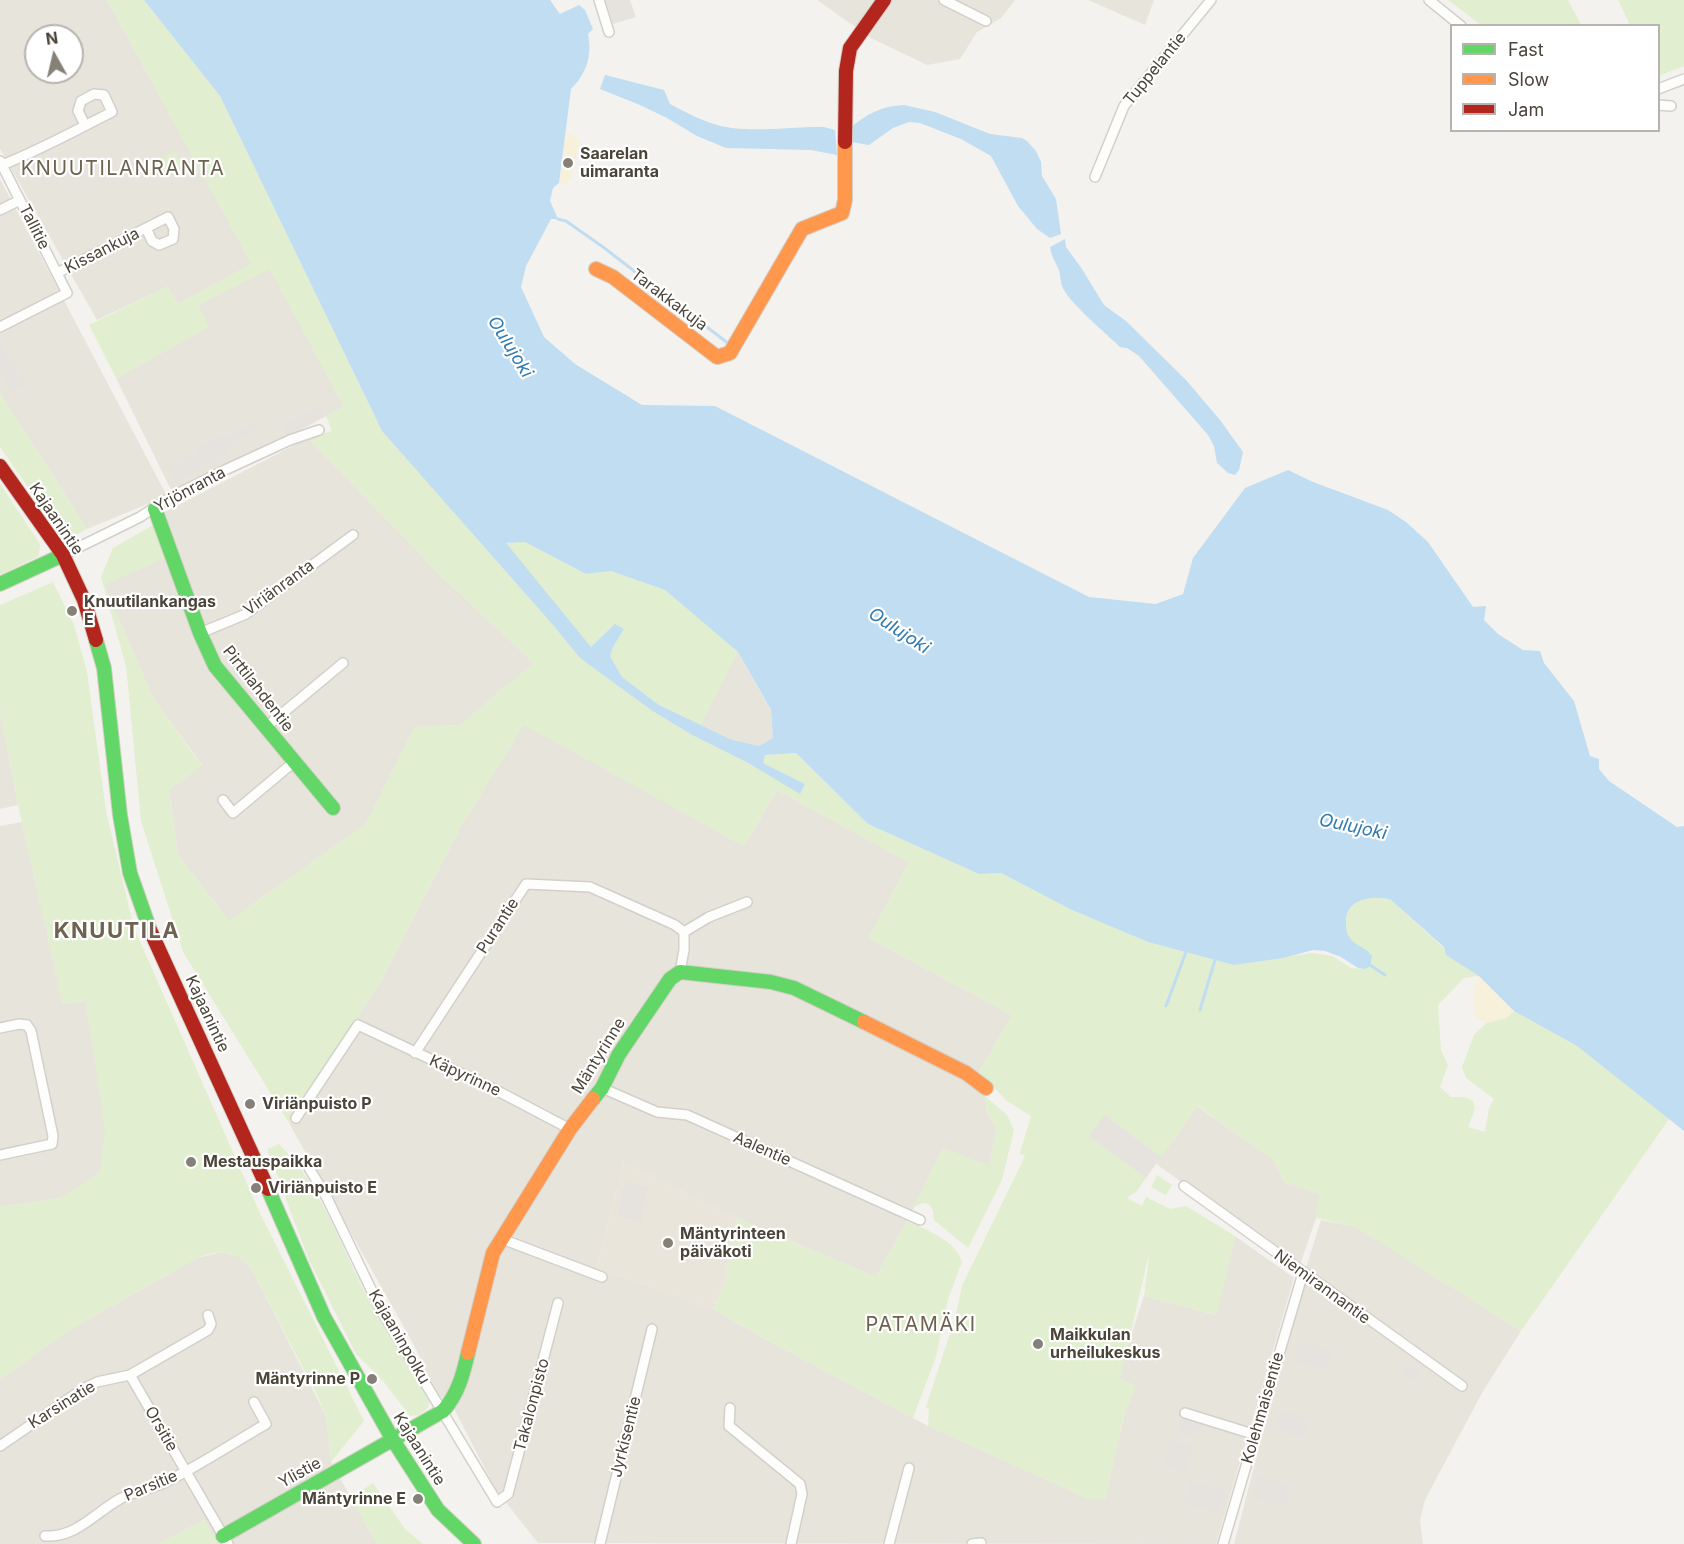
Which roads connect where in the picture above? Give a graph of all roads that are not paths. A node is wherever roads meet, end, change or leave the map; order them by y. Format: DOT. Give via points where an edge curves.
graph roads {
  1 [pos="599,0"];
  2 [pos="884,0"];
  3 [pos="944,0"];
  4 [pos="1211,0"];
  5 [pos="1430,0"];
  6 [pos="986,21"];
  7 [pos="1459,24"];
  8 [pos="609,32"];
  9 [pos="1684,79"];
  10 [pos="1660,89"];
  11 [pos="1660,105"];
  12 [pos="1671,106"];
  13 [pos="85,125"];
  14 [pos="1,163"];
  15 [pos="1095,177"];
  16 [pos="20,200"];
  17 [pos="0,210"];
  18 [pos="146,228"];
  19 [pos="596,269"];
  20 [pos="57,273"];
  21 [pos="0,327"];
  22 [pos="319,430"];
  23 [pos="0,466"];
  24 [pos="155,508"];
  25 [pos="353,535"];
  26 [pos="63,555"];
  27 [pos="0,584"];
  28 [pos="200,633"];
  29 [pos="343,663"];
  30 [pos="266,727"];
  31 [pos="294,762"];
  32 [pos="223,800"];
  33 [pos="333,808"];
  34 [pos="747,902"];
  35 [pos="684,932"];
  36 [pos="680,972"];
  37 [pos="0,1028"];
  38 [pos="415,1053"];
  39 [pos="602,1088"];
  40 [pos="986,1088"];
  41 [pos="296,1118"];
  42 [pos="570,1129"];
  43 [pos="0,1155"];
  44 [pos="309,1168"];
  45 [pos="1184,1186"];
  46 [pos="920,1220"];
  47 [pos="502,1239"];
  48 [pos="1303,1273"];
  49 [pos="603,1277"];
  50 [pos="558,1303"];
  51 [pos="208,1315"];
  52 [pos="652,1329"];
  53 [pos="130,1375"];
  54 [pos="1462,1386"];
  55 [pos="254,1402"];
  56 [pos="730,1408"];
  57 [pos="443,1411"];
  58 [pos="1185,1413"];
  59 [pos="1256,1435"];
  60 [pos="393,1440"];
  61 [pos="0,1446"];
  62 [pos="909,1468"];
  63 [pos="185,1471"];
  64 [pos="498,1502"];
  65 [pos="45,1536"];
  66 [pos="225,1540"];
  67 [pos="474,1544"];
  68 [pos="600,1544"];
  69 [pos="791,1544"];
  70 [pos="889,1544"];
  71 [pos="1223,1544"];
  1 -- 8 [label="street"];
  2 -- 19 [label="street, Tarakkakuja" via="850,48 846,72 846,200 842,213 802,229 730,353 717,357 613,277"];
  3 -- 6 [label="street"];
  4 -- 15 [label="street, Tuppelantie" via="1124,106"];
  5 -- 7 [label="street"];
  9 -- 10 [label="street"];
  11 -- 12 [label="street"];
  13 -- 14 [label="street"];
  14 -- 16 [label="street, Tallitie"];
  16 -- 17 [label="street"];
  16 -- 20 [label="street, Tallitie"];
  18 -- 20 [label="street, Kissankuja"];
  20 -- 21 [label="street, Tallitie" via="67,293"];
  22 -- 24 [label="street, Yrjönranta" via="225,470"];
  23 -- 26 [label="street, Kajaanintie"];
  24 -- 26 [label="street, Yrjönranta"];
  24 -- 28 [label="street, Pirttilahdentie"];
  25 -- 28 [label="street, Viriänranta" via="246,614"];
  26 -- 27 [label="street"];
  26 -- 60 [label="street, Kajaanintie" via="84,600 104,668 130,873 150,931 324,1317"];
  28 -- 30 [label="street, Pirttilahdentie" via="215,666"];
  29 -- 30 [label="street"];
  30 -- 31 [label="street, Pirttilahdentie"];
  31 -- 32 [label="street" via="233,813"];
  31 -- 33 [label="street, Pirttilahdentie"];
  34 -- 35 [label="street"];
  35 -- 36 [label="street"];
  35 -- 38 [label="street, Purantie" via="590,887 526,884"];
  36 -- 39 [label="street, Mäntyrinne" via="670,978 619,1054"];
  36 -- 40 [label="street" via="794,988 966,1073"];
  37 -- 43 [label="street" via="27,1025 31,1032 53,1136 52,1144"];
  38 -- 41 [label="street, Käpyrinne" via="358,1025"];
  38 -- 42 [label="street, Käpyrinne"];
  39 -- 42 [label="street, Mäntyrinne"];
  39 -- 46 [label="street, Aalentie" via="657,1112 687,1115"];
  42 -- 47 [label="street, Mäntyrinne"];
  44 -- 57 [label="street, Kajaaninpolku" via="381,1310"];
  45 -- 48 [label="street, Niemirannantie"];
  47 -- 49 [label="street"];
  47 -- 57 [label="street, Mäntyrinne" via="493,1253 462,1377 453,1400"];
  48 -- 54 [label="street, Niemirannantie"];
  48 -- 59 [label="street, Kolehmaisentie"];
  50 -- 64 [label="street, Takalonpisto" via="508,1494"];
  51 -- 53 [label="street, Karsinatie" via="208,1330"];
  52 -- 68 [label="street, Jyrkisentie"];
  53 -- 61 [label="street, Karsinatie" via="90,1385"];
  53 -- 63 [label="street, Orsitie"];
  55 -- 63 [label="street, Parsitie" via="266,1424"];
  56 -- 69 [label="street" via="729,1426 800,1484 802,1494"];
  57 -- 60 [label="street, Mäntyrinne"];
  57 -- 64 [label="street, Kajaaninpolku"];
  58 -- 59 [label="street"];
  59 -- 71 [label="street, Kolehmaisentie"];
  60 -- 66 [label="street, Ylistie"];
  60 -- 67 [label="street, Kajaanintie" via="438,1510"];
  62 -- 70 [label="street"];
  63 -- 65 [label="street, Parsitie" via="165,1483 118,1500 76,1530"];
  63 -- 66 [label="street, Orsitie"];
}
